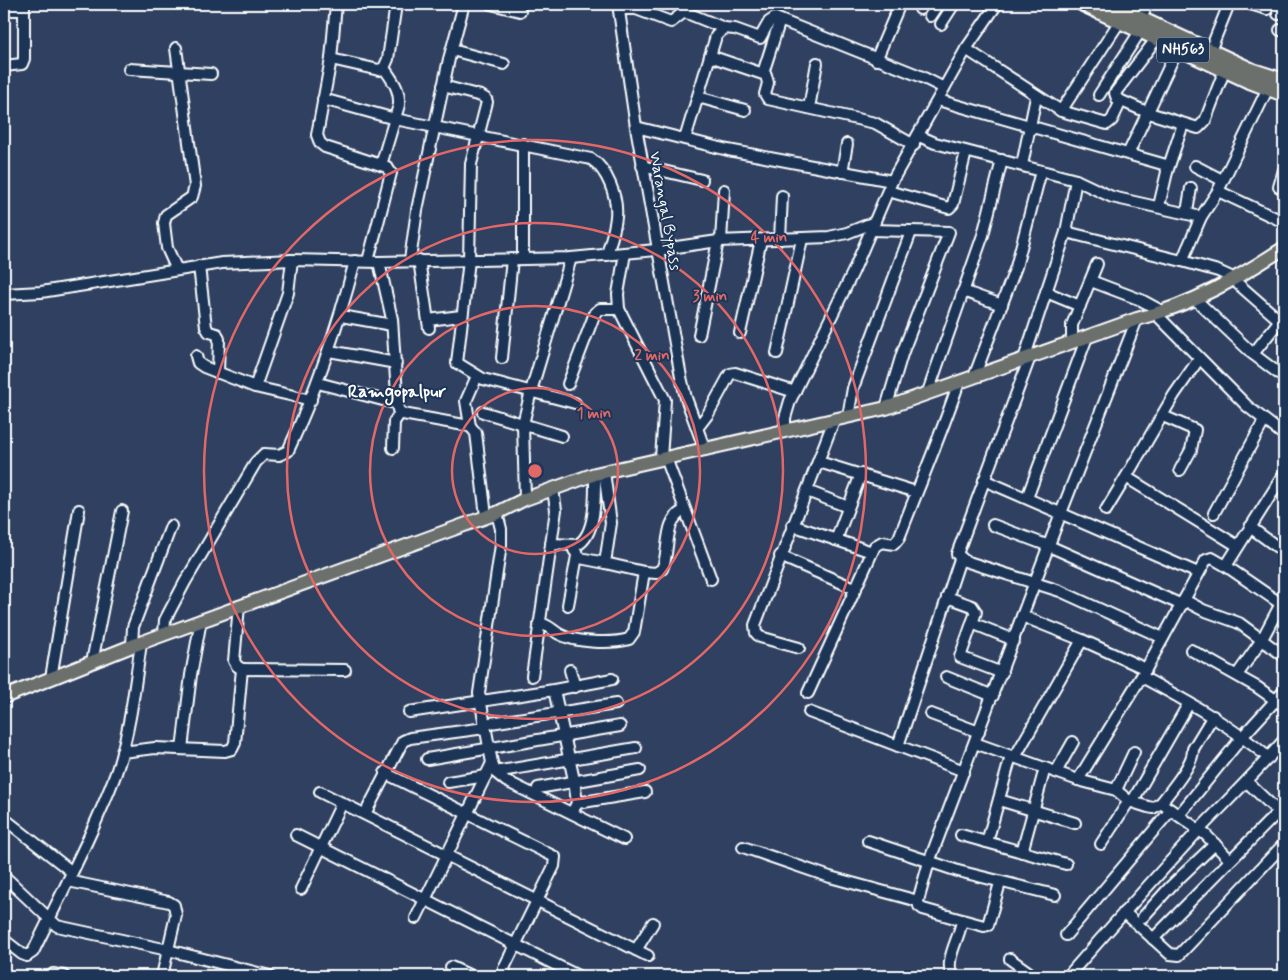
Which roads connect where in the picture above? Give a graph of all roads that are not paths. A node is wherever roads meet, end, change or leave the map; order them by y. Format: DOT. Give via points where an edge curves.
graph roads {
  1 [pos="336,4"];
  2 [pos="396,4"];
  3 [pos="462,4"];
  4 [pos="491,4"];
  5 [pos="938,4"];
  6 [pos="954,4"];
  7 [pos="997,4"];
  8 [pos="1083,4"];
  9 [pos="1108,4"];
  10 [pos="1147,4"];
  11 [pos="1229,4"];
  12 [pos="1250,4"];
  13 [pos="899,6"];
  14 [pos="24,7"];
  15 [pos="619,7"];
  16 [pos="1267,9"];
  17 [pos="4,10"];
  18 [pos="520,11"];
  19 [pos="930,16"];
  20 [pos="1134,18"];
  21 [pos="780,20"];
  22 [pos="941,24"];
  23 [pos="724,28"];
  24 [pos="1156,38"];
  25 [pos="176,48"];
  26 [pos="1178,48"];
  27 [pos="966,49"];
  28 [pos="452,50"];
  29 [pos="1210,51"];
  30 [pos="710,56"];
  31 [pos="331,59"];
  32 [pos="876,60"];
  33 [pos="817,63"];
  34 [pos="504,64"];
  35 [pos="4,66"];
  36 [pos="384,68"];
  37 [pos="129,69"];
  38 [pos="1225,69"];
  39 [pos="178,72"];
  40 [pos="763,73"];
  41 [pos="211,74"];
  42 [pos="1284,81"];
  43 [pos="443,86"];
  44 [pos="944,88"];
  45 [pos="1268,88"];
  46 [pos="1284,94"];
  47 [pos="1036,96"];
  48 [pos="1099,96"];
  49 [pos="698,97"];
  50 [pos="323,99"];
  51 [pos="938,100"];
  52 [pos="1122,101"];
  53 [pos="809,108"];
  54 [pos="744,110"];
  55 [pos="1061,111"];
  56 [pos="1149,112"];
  57 [pos="395,119"];
  58 [pos="1183,124"];
  59 [pos="435,127"];
  60 [pos="636,127"];
  61 [pos="1028,127"];
  62 [pos="478,135"];
  63 [pos="685,139"];
  64 [pos="917,141"];
  65 [pos="523,144"];
  66 [pos="847,144"];
  67 [pos="966,152"];
  68 [pos="1128,154"];
  69 [pos="1002,160"];
  70 [pos="381,165"];
  71 [pos="1022,165"];
  72 [pos="642,166"];
  73 [pos="1195,166"];
  74 [pos="1284,170"];
  75 [pos="1041,171"];
  76 [pos="842,172"];
  77 [pos="1167,172"];
  78 [pos="702,180"];
  79 [pos="1076,180"];
  80 [pos="1222,180"];
  81 [pos="890,186"];
  82 [pos="1279,187"];
  83 [pos="1192,188"];
  84 [pos="724,190"];
  85 [pos="1218,191"];
  86 [pos="782,196"];
  87 [pos="1159,206"];
  88 [pos="1186,212"];
  89 [pos="1201,217"];
  90 [pos="1284,222"];
  91 [pos="873,226"];
  92 [pos="911,232"];
  93 [pos="1066,232"];
  94 [pos="780,239"];
  95 [pos="802,239"];
  96 [pos="762,240"];
  97 [pos="720,241"];
  98 [pos="1284,248"];
  99 [pos="656,250"];
  100 [pos="626,253"];
  101 [pos="607,255"];
  102 [pos="523,258"];
  103 [pos="571,258"];
  104 [pos="512,259"];
  105 [pos="292,260"];
  106 [pos="355,260"];
  107 [pos="414,260"];
  108 [pos="469,260"];
  109 [pos="1182,260"];
  110 [pos="368,261"];
  111 [pos="379,262"];
  112 [pos="1098,264"];
  113 [pos="199,266"];
  114 [pos="178,270"];
  115 [pos="1091,281"];
  116 [pos="1234,281"];
  117 [pos="963,291"];
  118 [pos="1046,292"];
  119 [pos="4,294"];
  120 [pos="1195,299"];
  121 [pos="1002,305"];
  122 [pos="1080,306"];
  123 [pos="619,309"];
  124 [pos="1160,313"];
  125 [pos="341,316"];
  126 [pos="462,316"];
  127 [pos="1138,319"];
  128 [pos="1282,322"];
  129 [pos="392,325"];
  130 [pos="740,333"];
  131 [pos="699,335"];
  132 [pos="1087,337"];
  133 [pos="1072,342"];
  134 [pos="329,351"];
  135 [pos="777,353"];
  136 [pos="1253,354"];
  137 [pos="196,356"];
  138 [pos="502,358"];
  139 [pos="1027,358"];
  140 [pos="1199,359"];
  141 [pos="396,363"];
  142 [pos="218,373"];
  143 [pos="1278,373"];
  144 [pos="477,376"];
  145 [pos="974,377"];
  146 [pos="959,382"];
  147 [pos="318,383"];
  148 [pos="568,384"];
  149 [pos="255,387"];
  150 [pos="531,391"];
  151 [pos="794,392"];
  152 [pos="928,392"];
  153 [pos="311,400"];
  154 [pos="575,403"];
  155 [pos="399,408"];
  156 [pos="886,408"];
  157 [pos="483,412"];
  158 [pos="1163,416"];
  159 [pos="848,417"];
  160 [pos="834,420"];
  161 [pos="1264,421"];
  162 [pos="523,424"];
  163 [pos="470,426"];
  164 [pos="698,427"];
  165 [pos="785,431"];
  166 [pos="1284,435"];
  167 [pos="562,436"];
  168 [pos="392,448"];
  169 [pos="705,450"];
  170 [pos="664,458"];
  171 [pos="819,462"];
  172 [pos="1180,470"];
  173 [pos="600,473"];
  174 [pos="861,474"];
  175 [pos="1284,474"];
  176 [pos="1126,477"];
  177 [pos="984,480"];
  178 [pos="1281,487"];
  179 [pos="553,489"];
  180 [pos="806,491"];
  181 [pos="916,492"];
  182 [pos="1027,498"];
  183 [pos="525,499"];
  184 [pos="848,507"];
  185 [pos="79,510"];
  186 [pos="685,510"];
  187 [pos="1106,510"];
  188 [pos="122,511"];
  189 [pos="1061,513"];
  190 [pos="1214,513"];
  191 [pos="492,514"];
  192 [pos="993,525"];
  193 [pos="171,526"];
  194 [pos="792,526"];
  195 [pos="1250,527"];
  196 [pos="836,540"];
  197 [pos="551,544"];
  198 [pos="572,545"];
  199 [pos="1049,546"];
  200 [pos="1238,546"];
  201 [pos="872,552"];
  202 [pos="1284,552"];
  203 [pos="577,556"];
  204 [pos="780,556"];
  205 [pos="960,558"];
  206 [pos="605,563"];
  207 [pos="1226,566"];
  208 [pos="644,572"];
  209 [pos="1198,573"];
  210 [pos="710,579"];
  211 [pos="1036,583"];
  212 [pos="856,589"];
  213 [pos="947,597"];
  214 [pos="1283,602"];
  215 [pos="1183,603"];
  216 [pos="568,605"];
  217 [pos="239,606"];
  218 [pos="1022,616"];
  219 [pos="196,622"];
  220 [pos="539,623"];
  221 [pos="972,623"];
  222 [pos="164,634"];
  223 [pos="1163,638"];
  224 [pos="1014,640"];
  225 [pos="1082,640"];
  226 [pos="1261,640"];
  227 [pos="136,644"];
  228 [pos="192,648"];
  229 [pos="798,648"];
  230 [pos="1191,650"];
  231 [pos="1284,656"];
  232 [pos="92,662"];
  233 [pos="242,669"];
  234 [pos="345,670"];
  235 [pos="570,670"];
  236 [pos="1144,673"];
  237 [pos="1002,674"];
  238 [pos="532,676"];
  239 [pos="1237,676"];
  240 [pos="946,677"];
  241 [pos="51,678"];
  242 [pos="612,679"];
  243 [pos="575,687"];
  244 [pos="554,690"];
  245 [pos="1284,691"];
  246 [pos="808,693"];
  247 [pos="994,696"];
  248 [pos="4,697"];
  249 [pos="480,702"];
  250 [pos="1189,703"];
  251 [pos="1281,703"];
  252 [pos="616,704"];
  253 [pos="409,712"];
  254 [pos="560,712"];
  255 [pos="808,712"];
  256 [pos="931,714"];
  257 [pos="1213,716"];
  258 [pos="484,726"];
  259 [pos="620,726"];
  260 [pos="979,732"];
  261 [pos="565,735"];
  262 [pos="1243,736"];
  263 [pos="1284,740"];
  264 [pos="1072,742"];
  265 [pos="975,743"];
  266 [pos="898,746"];
  267 [pos="636,748"];
  268 [pos="182,749"];
  269 [pos="491,750"];
  270 [pos="122,752"];
  271 [pos="1134,752"];
  272 [pos="1013,756"];
  273 [pos="570,758"];
  274 [pos="1269,758"];
  275 [pos="427,759"];
  276 [pos="494,767"];
  277 [pos="1045,768"];
  278 [pos="640,770"];
  279 [pos="964,771"];
  280 [pos="1056,772"];
  281 [pos="385,774"];
  282 [pos="486,776"];
  283 [pos="574,780"];
  284 [pos="1078,780"];
  285 [pos="448,782"];
  286 [pos="1247,782"];
  287 [pos="538,788"];
  288 [pos="1116,790"];
  289 [pos="320,792"];
  290 [pos="645,792"];
  291 [pos="999,800"];
  292 [pos="1130,801"];
  293 [pos="342,803"];
  294 [pos="577,803"];
  295 [pos="1161,803"];
  296 [pos="1033,810"];
  297 [pos="1282,811"];
  298 [pos="467,812"];
  299 [pos="572,812"];
  300 [pos="1175,813"];
  301 [pos="365,814"];
  302 [pos="7,821"];
  303 [pos="1075,822"];
  304 [pos="1199,830"];
  305 [pos="296,835"];
  306 [pos="961,835"];
  307 [pos="624,839"];
  308 [pos="868,841"];
  309 [pos="987,842"];
  310 [pos="1101,844"];
  311 [pos="1215,844"];
  312 [pos="1284,844"];
  313 [pos="321,847"];
  314 [pos="743,847"];
  315 [pos="1022,852"];
  316 [pos="447,856"];
  317 [pos="1230,860"];
  318 [pos="929,862"];
  319 [pos="1066,864"];
  320 [pos="4,876"];
  321 [pos="70,876"];
  322 [pos="1000,883"];
  323 [pos="301,888"];
  324 [pos="1142,892"];
  325 [pos="1055,895"];
  326 [pos="426,899"];
  327 [pos="537,900"];
  328 [pos="918,902"];
  329 [pos="1156,904"];
  330 [pos="1124,912"];
  331 [pos="1144,917"];
  332 [pos="416,918"];
  333 [pos="49,919"];
  334 [pos="962,920"];
  335 [pos="653,923"];
  336 [pos="1066,935"];
  337 [pos="1153,939"];
  338 [pos="4,940"];
  339 [pos="516,944"];
  340 [pos="168,950"];
  341 [pos="636,950"];
  342 [pos="648,956"];
  343 [pos="1010,958"];
  344 [pos="451,967"];
  345 [pos="53,974"];
  346 [pos="503,974"];
  347 [pos="64,976"];
  348 [pos="162,976"];
  349 [pos="270,976"];
  350 [pos="471,976"];
  351 [pos="578,976"];
  352 [pos="952,976"];
  353 [pos="1034,976"];
  354 [pos="1068,976"];
  1 -- 31 [label="street"];
  2 -- 36 [label="street"];
  3 -- 28 [label="street"];
  4 -- 18 [label="street"];
  5 -- 19 [label="street"];
  6 -- 22 [label="street"];
  7 -- 27 [label="street"];
  8 -- 20 [label="highway, NH563"];
  9 -- 20 [label="highway, NH563"];
  10 -- 20 [label="street"];
  11 -- 29 [label="street"];
  12 -- 16 [label="street"];
  13 -- 32 [label="street"];
  14 -- 17 [label="street"];
  14 -- 35 [label="street" via="22,64"];
  15 -- 23 [label="street" via="636,9 672,22 687,13"];
  15 -- 60 [label="street, Warangal Bypass"];
  20 -- 24 [label="highway, NH563"];
  20 -- 29 [label="highway, NH563"];
  20 -- 48 [label="street"];
  20 -- 55 [label="street"];
  21 -- 23 [label="street" via="771,20 760,38 735,28"];
  21 -- 32 [label="street"];
  21 -- 40 [label="street"];
  23 -- 30 [label="street" via="716,36"];
  24 -- 26 [label="highway, NH563"];
  24 -- 52 [label="street" via="1115,93 1115,98"];
  25 -- 39 [label="street"];
  26 -- 38 [label="highway, NH563"];
  26 -- 56 [label="street"];
  27 -- 44 [label="street"];
  27 -- 47 [label="street"];
  28 -- 34 [label="street"];
  28 -- 43 [label="street"];
  29 -- 42 [label="highway, NH563"];
  30 -- 40 [label="street"];
  30 -- 49 [label="street"];
  31 -- 36 [label="street" via="379,70"];
  31 -- 50 [label="street"];
  32 -- 44 [label="street"];
  33 -- 53 [label="street"];
  36 -- 57 [label="street" via="398,89 399,105"];
  37 -- 39 [label="street"];
  38 -- 45 [label="highway, NH563"];
  38 -- 58 [label="street" via="1202,126"];
  39 -- 41 [label="street"];
  39 -- 114 [label="street" via="195,186 192,197 166,215 164,223 167,248"];
  40 -- 53 [label="street" via="768,78 765,94 768,99"];
  43 -- 59 [label="street"];
  43 -- 62 [label="street" via="486,98"];
  44 -- 51 [label="street"];
  45 -- 46 [label="highway, NH563"];
  45 -- 80 [label="street"];
  47 -- 55 [label="street"];
  47 -- 61 [label="street"];
  49 -- 54 [label="street"];
  49 -- 63 [label="street"];
  50 -- 57 [label="street"];
  50 -- 70 [label="street" via="317,129 320,143"];
  51 -- 61 [label="street"];
  51 -- 64 [label="street"];
  52 -- 55 [label="street" via="1107,124"];
  52 -- 56 [label="street"];
  53 -- 64 [label="street" via="875,123"];
  56 -- 58 [label="street"];
  56 -- 68 [label="street"];
  57 -- 59 [label="street"];
  57 -- 70 [label="street"];
  58 -- 77 [label="street"];
  59 -- 62 [label="street"];
  59 -- 107 [label="street" via="417,210"];
  60 -- 63 [label="street"];
  60 -- 72 [label="street, Warangal Bypass"];
  61 -- 68 [label="street"];
  61 -- 71 [label="street"];
  62 -- 65 [label="street"];
  62 -- 108 [label="street" via="471,172"];
  63 -- 76 [label="street"];
  64 -- 67 [label="street"];
  64 -- 81 [label="street"];
  65 -- 101 [label="street" via="591,159 603,169 615,203 616,217"];
  65 -- 102 [label="street"];
  66 -- 76 [label="street"];
  67 -- 69 [label="street"];
  67 -- 81 [label="street" via="953,204 949,208"];
  68 -- 77 [label="street" via="1166,165"];
  69 -- 71 [label="street"];
  69 -- 117 [label="street" via="983,235"];
  70 -- 110 [label="street" via="389,169 390,179"];
  71 -- 75 [label="street"];
  72 -- 78 [label="street"];
  72 -- 99 [label="street, Warangal Bypass"];
  73 -- 80 [label="street"];
  74 -- 82 [label="street"];
  75 -- 79 [label="street"];
  75 -- 121 [label="street" via="1016,267"];
  76 -- 81 [label="street"];
  77 -- 87 [label="street"];
  79 -- 87 [label="street" via="1102,194"];
  79 -- 93 [label="street"];
  80 -- 85 [label="street"];
  81 -- 91 [label="street"];
  83 -- 88 [label="street"];
  84 -- 97 [label="street"];
  85 -- 89 [label="street"];
  85 -- 90 [label="street"];
  86 -- 94 [label="street"];
  87 -- 88 [label="street"];
  88 -- 89 [label="street"];
  89 -- 109 [label="street"];
  91 -- 92 [label="street"];
  91 -- 95 [label="street"];
  91 -- 151 [label="street"];
  92 -- 156 [label="street" via="949,232 902,354"];
  92 -- 159 [label="street" via="853,388"];
  93 -- 109 [label="street"];
  93 -- 118 [label="street"];
  94 -- 95 [label="street"];
  94 -- 96 [label="street"];
  95 -- 135 [label="street"];
  96 -- 97 [label="street"];
  96 -- 130 [label="street"];
  97 -- 99 [label="street"];
  97 -- 131 [label="street"];
  98 -- 116 [label="main road"];
  99 -- 100 [label="street"];
  99 -- 164 [label="street, Warangal Bypass" via="681,377"];
  100 -- 101 [label="street"];
  100 -- 123 [label="street" via="618,294"];
  101 -- 103 [label="street"];
  102 -- 103 [label="street"];
  102 -- 104 [label="street"];
  103 -- 150 [label="street"];
  104 -- 108 [label="street"];
  104 -- 138 [label="street"];
  105 -- 106 [label="street"];
  105 -- 113 [label="street"];
  105 -- 149 [label="street" via="288,293"];
  106 -- 110 [label="street"];
  106 -- 125 [label="street"];
  107 -- 108 [label="street"];
  107 -- 111 [label="street"];
  107 -- 126 [label="street" via="429,324"];
  108 -- 126 [label="street"];
  109 -- 116 [label="street" via="1218,271"];
  110 -- 111 [label="street"];
  111 -- 129 [label="street"];
  112 -- 115 [label="street"];
  113 -- 114 [label="street"];
  113 -- 142 [label="street" via="206,327 219,339"];
  114 -- 119 [label="street" via="42,292"];
  115 -- 122 [label="street"];
  115 -- 124 [label="street" via="1141,300"];
  116 -- 120 [label="main road"];
  116 -- 128 [label="street"];
  117 -- 121 [label="street"];
  117 -- 152 [label="street"];
  118 -- 122 [label="street"];
  118 -- 139 [label="street"];
  120 -- 124 [label="main road"];
  120 -- 136 [label="street"];
  121 -- 145 [label="street"];
  122 -- 133 [label="street" via="1071,330"];
  123 -- 148 [label="street" via="595,313"];
  123 -- 170 [label="street" via="665,400"];
  124 -- 127 [label="main road"];
  124 -- 140 [label="street"];
  125 -- 129 [label="street"];
  125 -- 134 [label="street"];
  126 -- 144 [label="street" via="457,363"];
  127 -- 132 [label="main road"];
  127 -- 189 [label="street"];
  128 -- 136 [label="street"];
  129 -- 141 [label="street"];
  132 -- 133 [label="main road"];
  132 -- 182 [label="street"];
  133 -- 139 [label="main road"];
  134 -- 141 [label="street"];
  134 -- 147 [label="street"];
  136 -- 143 [label="street"];
  137 -- 142 [label="street" via="200,365"];
  139 -- 145 [label="main road"];
  139 -- 177 [label="street"];
  140 -- 158 [label="street"];
  140 -- 161 [label="street"];
  141 -- 155 [label="street"];
  142 -- 149 [label="street"];
  144 -- 150 [label="street"];
  144 -- 163 [label="street" via="466,401"];
  145 -- 146 [label="main road"];
  146 -- 152 [label="main road"];
  146 -- 181 [label="street" via="941,437"];
  147 -- 153 [label="street"];
  147 -- 155 [label="street"];
  149 -- 153 [label="street"];
  150 -- 154 [label="street"];
  150 -- 162 [label="street"];
  151 -- 164 [label="street" via="730,374"];
  151 -- 165 [label="street" via="785,418"];
  152 -- 156 [label="main road"];
  153 -- 222 [label="street" via="288,451 279,455 264,454 256,462 185,582 165,620"];
  155 -- 163 [label="street"];
  155 -- 168 [label="street" via="394,422"];
  156 -- 159 [label="main road"];
  157 -- 162 [label="street"];
  158 -- 172 [label="street" via="1196,430 1191,450"];
  158 -- 176 [label="street"];
  159 -- 160 [label="main road"];
  160 -- 165 [label="main road"];
  160 -- 171 [label="street"];
  161 -- 166 [label="street"];
  161 -- 190 [label="street"];
  162 -- 167 [label="street"];
  162 -- 183 [label="street"];
  163 -- 191 [label="street" via="476,433"];
  164 -- 169 [label="street, Warangal Bypass"];
  165 -- 169 [label="main road"];
  169 -- 170 [label="main road"];
  170 -- 173 [label="main road"];
  170 -- 186 [label="street"];
  171 -- 174 [label="street"];
  171 -- 180 [label="street"];
  173 -- 179 [label="main road"];
  173 -- 198 [label="street" via="593,517 584,539"];
  173 -- 206 [label="street" via="611,523"];
  174 -- 181 [label="street"];
  174 -- 184 [label="street"];
  175 -- 178 [label="street"];
  176 -- 187 [label="street"];
  176 -- 200 [label="street"];
  177 -- 182 [label="street"];
  177 -- 205 [label="street" via="957,549"];
  178 -- 195 [label="street"];
  179 -- 183 [label="main road"];
  179 -- 197 [label="street" via="556,503"];
  180 -- 184 [label="street"];
  180 -- 194 [label="street"];
  181 -- 201 [label="street" via="897,542 878,543"];
  182 -- 189 [label="street"];
  183 -- 191 [label="main road"];
  184 -- 196 [label="street"];
  185 -- 241 [label="street"];
  186 -- 208 [label="street" via="671,521 662,569 656,573"];
  186 -- 210 [label="street"];
  188 -- 232 [label="street"];
  189 -- 199 [label="street"];
  189 -- 209 [label="street"];
  191 -- 217 [label="main road"];
  191 -- 249 [label="street" via="501,529 501,545"];
  192 -- 199 [label="street"];
  193 -- 227 [label="street" via="133,627"];
  194 -- 196 [label="street"];
  194 -- 204 [label="street"];
  195 -- 200 [label="street"];
  195 -- 202 [label="street"];
  196 -- 201 [label="street"];
  197 -- 198 [label="street"];
  197 -- 220 [label="street"];
  198 -- 203 [label="street"];
  199 -- 211 [label="street"];
  199 -- 215 [label="street"];
  200 -- 207 [label="street"];
  201 -- 212 [label="street"];
  203 -- 206 [label="street"];
  203 -- 216 [label="street"];
  204 -- 212 [label="street"];
  204 -- 229 [label="street" via="754,629 760,636"];
  205 -- 211 [label="street"];
  205 -- 213 [label="street"];
  206 -- 208 [label="street"];
  207 -- 209 [label="street" via="1208,558"];
  207 -- 214 [label="street"];
  208 -- 220 [label="street" via="634,632 629,639 606,644 560,635 548,624"];
  209 -- 215 [label="street"];
  211 -- 218 [label="street"];
  211 -- 223 [label="street" via="1082,600"];
  212 -- 246 [label="street"];
  213 -- 221 [label="street" via="975,608"];
  213 -- 266 [label="street"];
  214 -- 226 [label="street"];
  215 -- 223 [label="street"];
  215 -- 226 [label="street" via="1239,623"];
  217 -- 219 [label="main road"];
  217 -- 233 [label="street" via="234,661"];
  218 -- 224 [label="street"];
  218 -- 225 [label="street"];
  219 -- 222 [label="main road"];
  219 -- 228 [label="street"];
  219 -- 268 [label="street"];
  220 -- 238 [label="street"];
  221 -- 224 [label="street"];
  221 -- 237 [label="street" via="960,656"];
  222 -- 227 [label="main road"];
  223 -- 236 [label="street"];
  224 -- 237 [label="street"];
  225 -- 236 [label="street"];
  225 -- 272 [label="street"];
  226 -- 231 [label="street"];
  226 -- 239 [label="street"];
  227 -- 232 [label="main road"];
  227 -- 270 [label="street"];
  230 -- 239 [label="street"];
  232 -- 241 [label="main road"];
  233 -- 234 [label="street"];
  233 -- 268 [label="street" via="232,749"];
  235 -- 243 [label="street"];
  236 -- 250 [label="street"];
  236 -- 284 [label="street"];
  237 -- 247 [label="street"];
  239 -- 251 [label="street"];
  240 -- 247 [label="street"];
  241 -- 248 [label="main road"];
  242 -- 243 [label="street"];
  243 -- 244 [label="street"];
  244 -- 249 [label="street"];
  244 -- 254 [label="street"];
  245 -- 251 [label="street"];
  247 -- 260 [label="street"];
  249 -- 253 [label="street"];
  249 -- 258 [label="street"];
  250 -- 257 [label="street"];
  250 -- 292 [label="street"];
  251 -- 262 [label="street"];
  252 -- 254 [label="street"];
  254 -- 258 [label="street"];
  254 -- 261 [label="street"];
  255 -- 266 [label="street"];
  256 -- 260 [label="street"];
  257 -- 262 [label="street"];
  257 -- 295 [label="street" via="1192,749 1193,755 1179,779"];
  258 -- 269 [label="street"];
  258 -- 281 [label="street" via="410,738 399,747"];
  259 -- 261 [label="street"];
  260 -- 265 [label="street"];
  261 -- 269 [label="street"];
  261 -- 273 [label="street"];
  262 -- 274 [label="street"];
  262 -- 300 [label="street"];
  263 -- 274 [label="street"];
  264 -- 280 [label="street"];
  265 -- 272 [label="street"];
  265 -- 279 [label="street"];
  266 -- 279 [label="street"];
  267 -- 273 [label="street"];
  268 -- 270 [label="street"];
  269 -- 275 [label="street"];
  269 -- 276 [label="street"];
  270 -- 321 [label="street" via="116,773"];
  271 -- 288 [label="street"];
  272 -- 277 [label="street"];
  272 -- 291 [label="street"];
  273 -- 276 [label="street"];
  273 -- 283 [label="street"];
  274 -- 286 [label="street"];
  276 -- 282 [label="street"];
  276 -- 299 [label="street" via="506,781"];
  277 -- 280 [label="street"];
  277 -- 296 [label="street"];
  278 -- 283 [label="street"];
  279 -- 318 [label="street"];
  280 -- 284 [label="street"];
  281 -- 298 [label="street"];
  281 -- 301 [label="street"];
  282 -- 285 [label="street"];
  282 -- 298 [label="street"];
  283 -- 287 [label="street"];
  283 -- 294 [label="street"];
  284 -- 288 [label="street"];
  286 -- 297 [label="street"];
  286 -- 304 [label="street"];
  288 -- 292 [label="street"];
  289 -- 293 [label="street"];
  290 -- 294 [label="street"];
  291 -- 296 [label="street"];
  291 -- 309 [label="street"];
  292 -- 295 [label="street" via="1153,808"];
  292 -- 310 [label="street"];
  293 -- 301 [label="street"];
  293 -- 313 [label="street"];
  294 -- 299 [label="street"];
  295 -- 300 [label="street"];
  296 -- 303 [label="street"];
  296 -- 315 [label="street"];
  297 -- 317 [label="street"];
  298 -- 316 [label="street"];
  298 -- 327 [label="street" via="555,857 554,866"];
  299 -- 307 [label="street"];
  300 -- 304 [label="street"];
  300 -- 336 [label="street"];
  301 -- 316 [label="street"];
  302 -- 321 [label="street"];
  304 -- 311 [label="street"];
  304 -- 324 [label="street"];
  305 -- 313 [label="street"];
  306 -- 309 [label="street"];
  308 -- 318 [label="street"];
  309 -- 315 [label="street"];
  311 -- 317 [label="street"];
  311 -- 329 [label="street"];
  312 -- 337 [label="street" via="1179,955 1170,954"];
  313 -- 323 [label="street"];
  313 -- 326 [label="street"];
  314 -- 328 [label="street" via="830,877"];
  315 -- 319 [label="street"];
  316 -- 326 [label="street"];
  316 -- 327 [label="street"];
  317 -- 337 [label="street"];
  318 -- 322 [label="street"];
  318 -- 328 [label="street"];
  320 -- 333 [label="street"];
  321 -- 333 [label="street"];
  321 -- 340 [label="street" via="174,905 176,916"];
  322 -- 325 [label="street"];
  322 -- 334 [label="street" via="988,925"];
  324 -- 329 [label="street"];
  324 -- 330 [label="street"];
  326 -- 332 [label="street"];
  326 -- 339 [label="street"];
  327 -- 339 [label="street"];
  327 -- 341 [label="street"];
  328 -- 334 [label="street" via="923,909"];
  329 -- 331 [label="street"];
  330 -- 337 [label="street"];
  330 -- 354 [label="street"];
  333 -- 338 [label="street" via="28,956"];
  333 -- 340 [label="street" via="57,926"];
  334 -- 352 [label="street" via="960,936 950,960"];
  335 -- 341 [label="street"];
  339 -- 346 [label="street"];
  339 -- 351 [label="street"];
  340 -- 348 [label="street"];
  340 -- 349 [label="street"];
  341 -- 342 [label="street"];
  343 -- 353 [label="street"];
  344 -- 350 [label="street"];
  345 -- 347 [label="street"];
}
